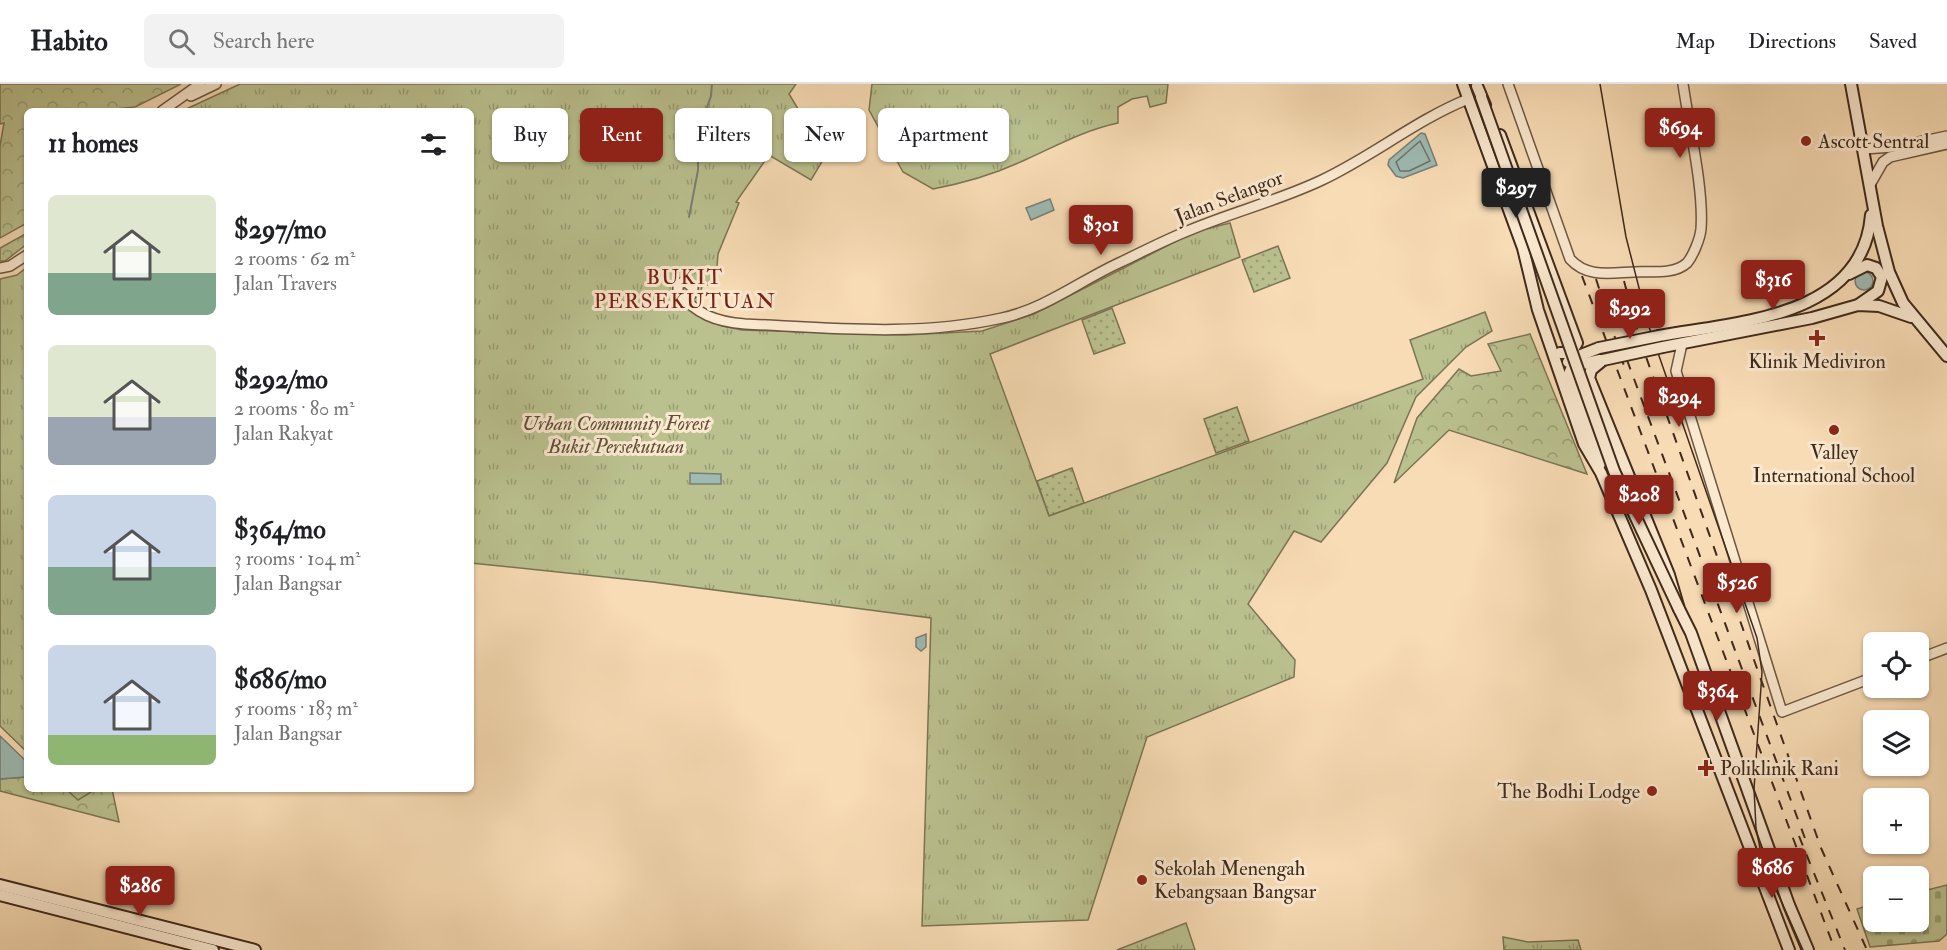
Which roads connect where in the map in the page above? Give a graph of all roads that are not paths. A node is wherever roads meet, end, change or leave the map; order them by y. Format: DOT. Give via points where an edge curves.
graph roads {
  1 [pos="200,84"];
  2 [pos="216,84"];
  3 [pos="1463,84"];
  4 [pos="1508,84"];
  5 [pos="1683,84"];
  6 [pos="1851,84"];
  7 [pos="1476,85"];
  8 [pos="1468,99"];
  9 [pos="177,102"];
  10 [pos="167,108"];
  11 [pos="1947,136"];
  12 [pos="1947,144"];
  13 [pos="1864,149"];
  14 [pos="1872,189"];
  15 [pos="24,257"];
  16 [pos="0,268"];
  17 [pos="1843,278"];
  18 [pos="1824,295"];
  19 [pos="685,297"];
  20 [pos="1538,304"];
  21 [pos="1858,305"];
  22 [pos="1834,311"];
  23 [pos="1917,320"];
  24 [pos="1576,342"];
  25 [pos="1682,344"];
  26 [pos="1598,349"];
  27 [pos="1560,353"];
  28 [pos="1947,356"];
  29 [pos="1601,360"];
  30 [pos="1571,364"];
  31 [pos="1589,378"];
  32 [pos="1572,386"];
  33 [pos="1601,473"];
  34 [pos="1679,609"];
  35 [pos="1947,648"];
  36 [pos="1929,655"];
  37 [pos="1863,681"];
  38 [pos="0,885"];
  39 [pos="0,895"];
  40 [pos="213,950"];
  41 [pos="255,950"];
  42 [pos="1790,950"];
  43 [pos="1808,950"];
  1 -- 9 [label="street"];
  2 -- 9 [label="street"];
  3 -- 8 [label="main road"];
  4 -- 5 [label="street" via="1570,258 1580,268 1601,273 1673,270 1686,262 1701,231"];
  6 -- 13 [label="main road"];
  7 -- 24 [label="main road" via="1501,138"];
  7 -- 34 [label="main road, bridge" via="1614,471"];
  8 -- 19 [label="street, Jalan Selangor" via="1413,126 1371,155 1320,181 1192,229 1106,268 1033,309 1004,318 912,330 745,324 704,316"];
  8 -- 20 [label="main road" via="1519,237"];
  9 -- 10 [label="street"];
  11 -- 13 [label="street"];
  12 -- 14 [label="street" via="1890,157 1883,162"];
  13 -- 14 [label="main road"];
  14 -- 17 [label="main road" via="1865,244"];
  14 -- 23 [label="main road" via="1889,272 1903,303"];
  15 -- 16 [label="street"];
  17 -- 18 [label="main road"];
  17 -- 21 [label="main road" via="1867,265 1880,272 1882,282 1878,291"];
  18 -- 22 [label="main road" via="1826,305"];
  18 -- 26 [label="main road, bridge" via="1777,314"];
  20 -- 27 [label="main road"];
  20 -- 33 [label="main road" via="1584,444"];
  21 -- 22 [label="main road"];
  21 -- 23 [label="main road" via="1898,310"];
  22 -- 25 [label="main road"];
  23 -- 28 [label="main road"];
  24 -- 26 [label="main road"];
  24 -- 27 [label="main road" via="1569,354"];
  25 -- 29 [label="main road, bridge"];
  25 -- 37 [label="street" via="1676,371 1782,712"];
  26 -- 30 [label="main road" via="1580,355"];
  27 -- 30 [label="main road"];
  29 -- 30 [label="main road"];
  29 -- 31 [label="main road"];
  30 -- 32 [label="main road"];
  31 -- 32 [label="main road" via="1578,376"];
  31 -- 34 [label="main road" via="1669,575"];
  32 -- 33 [label="main road" via="1599,457"];
  33 -- 42 [label="main road" via="1651,590"];
  34 -- 43 [label="main road"];
  35 -- 36 [label="street"];
  38 -- 41 [label="main road"];
  39 -- 40 [label="main road"];
}
